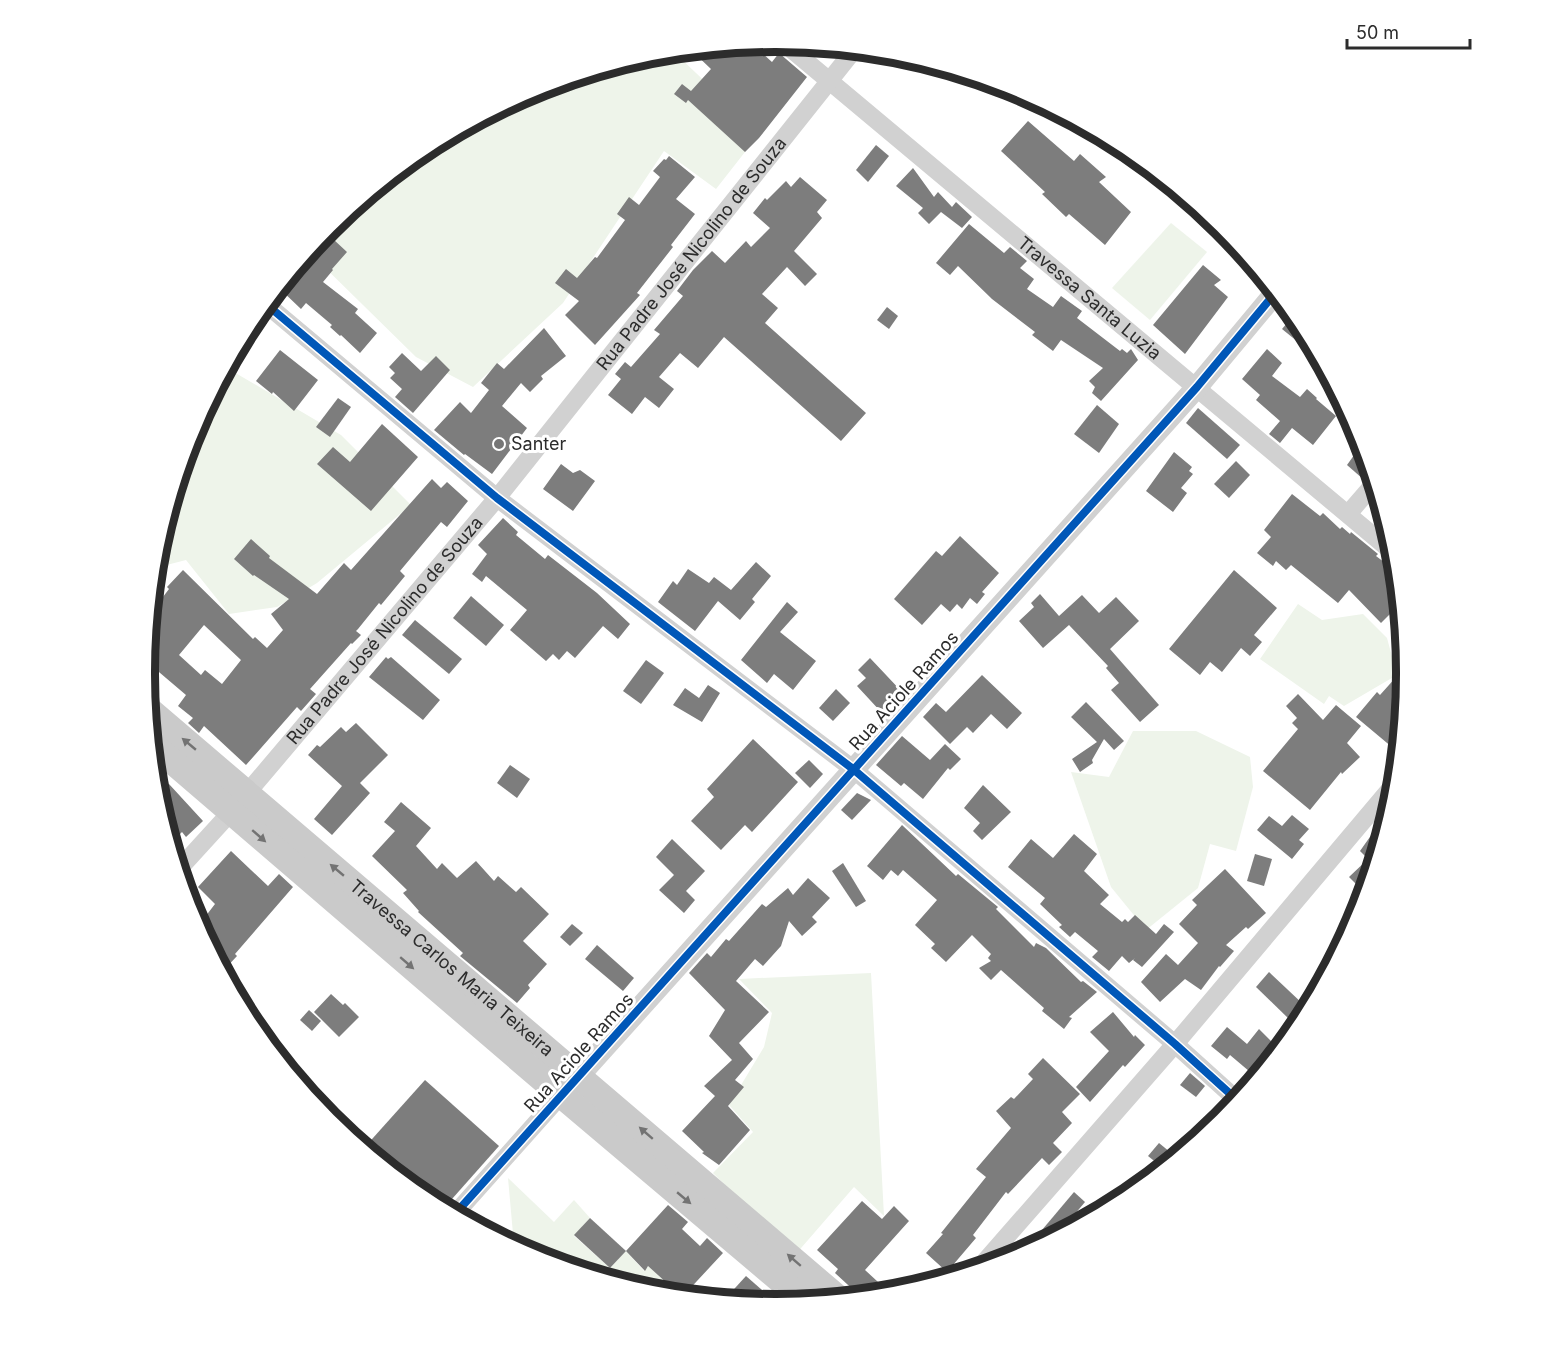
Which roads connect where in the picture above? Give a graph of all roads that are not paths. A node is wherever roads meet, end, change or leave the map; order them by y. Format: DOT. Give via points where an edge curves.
graph roads {
  1 [pos="796,53"];
  2 [pos="848,57"];
  3 [pos="829,80"];
  4 [pos="1271,299"];
  5 [pos="273,310"];
  6 [pos="1197,387"];
  7 [pos="1368,491"];
  8 [pos="497,498"];
  9 [pos="1348,514"];
  10 [pos="1382,543"];
  11 [pos="156,718"];
  12 [pos="159,749"];
  13 [pos="853,769"];
  14 [pos="1383,797"];
  15 [pos="238,802"];
  16 [pos="185,862"];
  17 [pos="1175,1044"];
  18 [pos="579,1075"];
  19 [pos="1231,1094"];
  20 [pos="561,1095"];
  21 [pos="461,1207"];
  22 [pos="991,1255"];
  23 [pos="829,1291"];
  24 [pos="796,1293"];
  1 -- 3 [label="street, Travessa Santa Luzia"];
  2 -- 3 [label="street, Rua Padre José Nicolino de Souza"];
  3 -- 6 [label="street, Travessa Santa Luzia"];
  3 -- 8 [label="street, Rua Padre José Nicolino de Souza"];
  4 -- 6 [label="street, Rua Aciole Ramos"];
  5 -- 8 [label="street"];
  6 -- 9 [label="street, Travessa Santa Luzia"];
  6 -- 13 [label="street, Rua Aciole Ramos"];
  7 -- 9 [label="street"];
  8 -- 13 [label="street"];
  8 -- 15 [label="street, Rua Padre José Nicolino de Souza"];
  9 -- 10 [label="street, Travessa Santa Luzia"];
  15 -- 11 [label="main road, Travessa Carlos Maria Teixeira, one-way"];
  12 -- 15 [label="main road, Travessa Carlos Maria Teixeira"];
  13 -- 17 [label="street"];
  13 -- 18 [label="street, Rua Aciole Ramos"];
  14 -- 17 [label="street"];
  15 -- 16 [label="street, Rua Padre José Nicolino de Souza"];
  18 -- 15 [label="main road, Travessa Carlos Maria Teixeira, one-way"];
  15 -- 20 [label="main road, Travessa Carlos Maria Teixeira, one-way"];
  17 -- 19 [label="street"];
  17 -- 22 [label="street"];
  18 -- 20 [label="street, Rua Aciole Ramos"];
  23 -- 18 [label="main road, Travessa Carlos Maria Teixeira, one-way"];
  20 -- 21 [label="street, Rua Aciole Ramos"];
  20 -- 24 [label="main road, Travessa Carlos Maria Teixeira, one-way"];
}
